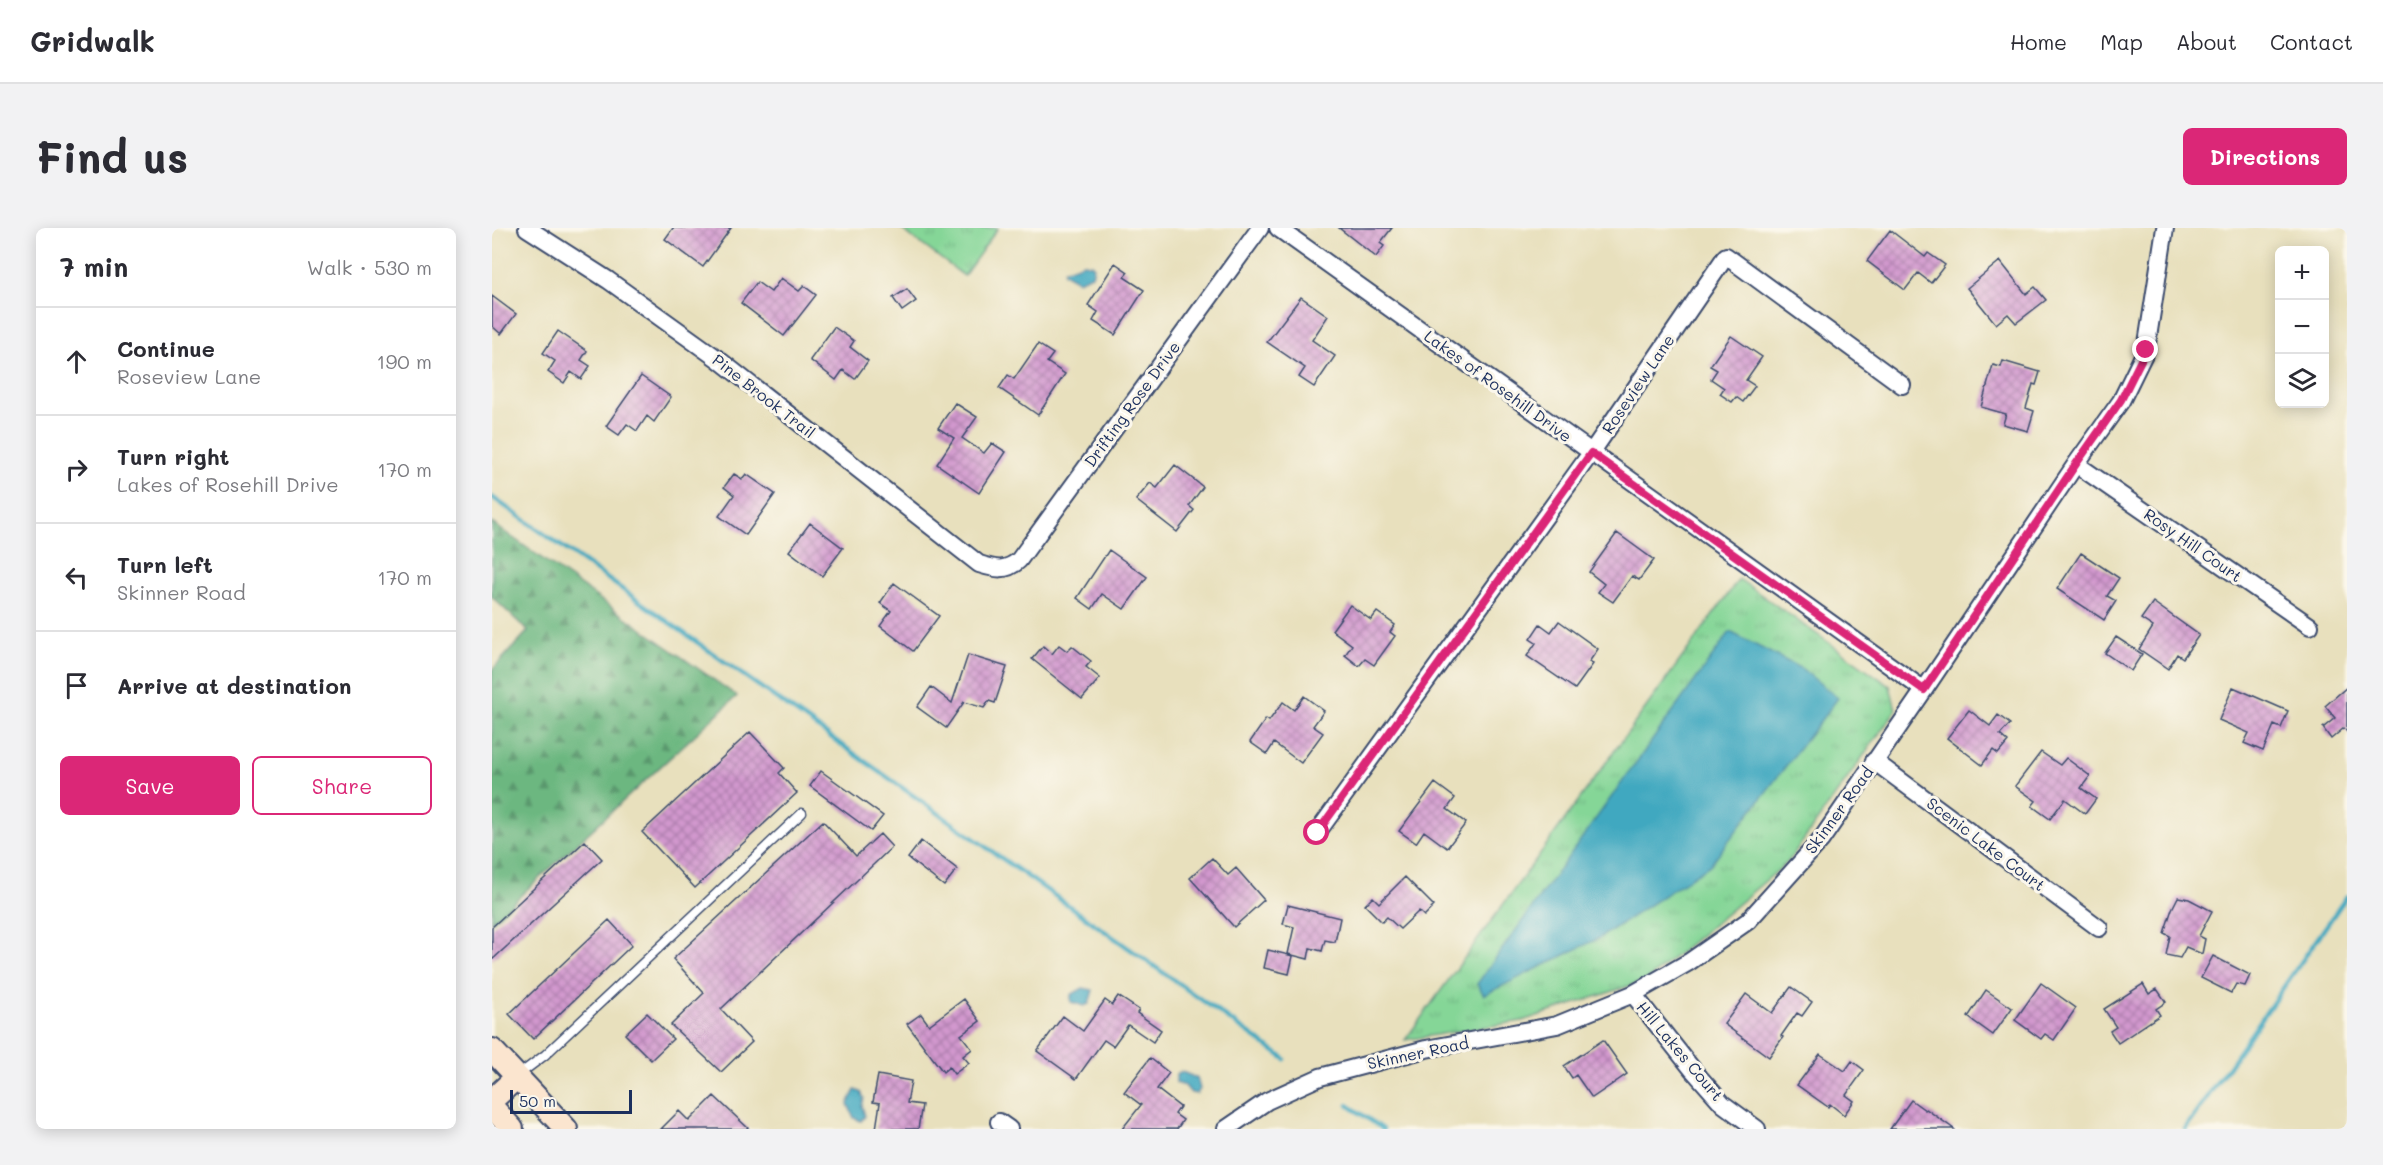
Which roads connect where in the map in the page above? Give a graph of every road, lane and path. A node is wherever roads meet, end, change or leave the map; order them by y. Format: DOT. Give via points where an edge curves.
graph roads {
  1 [pos="526,228"];
  2 [pos="1260,228"];
  3 [pos="1278,228"];
  4 [pos="2164,228"];
  5 [pos="1902,385"];
  6 [pos="1591,453"];
  7 [pos="2076,464"];
  8 [pos="997,570"];
  9 [pos="2310,626"];
  10 [pos="1924,690"];
  11 [pos="1874,761"];
  12 [pos="802,813"];
  13 [pos="1317,833"];
  14 [pos="2099,928"];
  15 [pos="1633,994"];
  16 [pos="492,1050"];
  17 [pos="517,1077"];
  18 [pos="492,1100"];
  19 [pos="492,1107"];
  20 [pos="512,1129"];
  21 [pos="566,1129"];
  22 [pos="1226,1129"];
  23 [pos="1756,1129"];
  1 -- 8 [label="street, Pine Brook Trail" via="608,280 718,359 979,564"];
  2 -- 8 [label="street, Drifting Rose Drive" via="1019,560 1011,567"];
  3 -- 6 [label="street, Lakes of Rosehill Drive"];
  4 -- 7 [label="street, Skinner Road" via="2146,350 2121,400"];
  5 -- 6 [label="street, Roseview Lane" via="1726,256"];
  6 -- 10 [label="street, Lakes of Rosehill Drive"];
  6 -- 13 [label="street, Roseview Lane"];
  7 -- 9 [label="street, Rosy Hill Court"];
  7 -- 10 [label="street, Skinner Road"];
  10 -- 11 [label="street, Skinner Road"];
  11 -- 14 [label="street, Scenic Lake Court"];
  11 -- 15 [label="street, Skinner Road" via="1821,840 1748,921"];
  12 -- 17 [label="lane"];
  15 -- 22 [label="street, Skinner Road" via="1557,1025 1426,1049 1320,1077 1267,1101"];
  15 -- 23 [label="street, Hill Lakes Court" via="1723,1104"];
  16 -- 17 [label="main road"];
  17 -- 18 [label="main road"];
  17 -- 21 [label="main road"];
  19 -- 20 [label="main road"];
}
